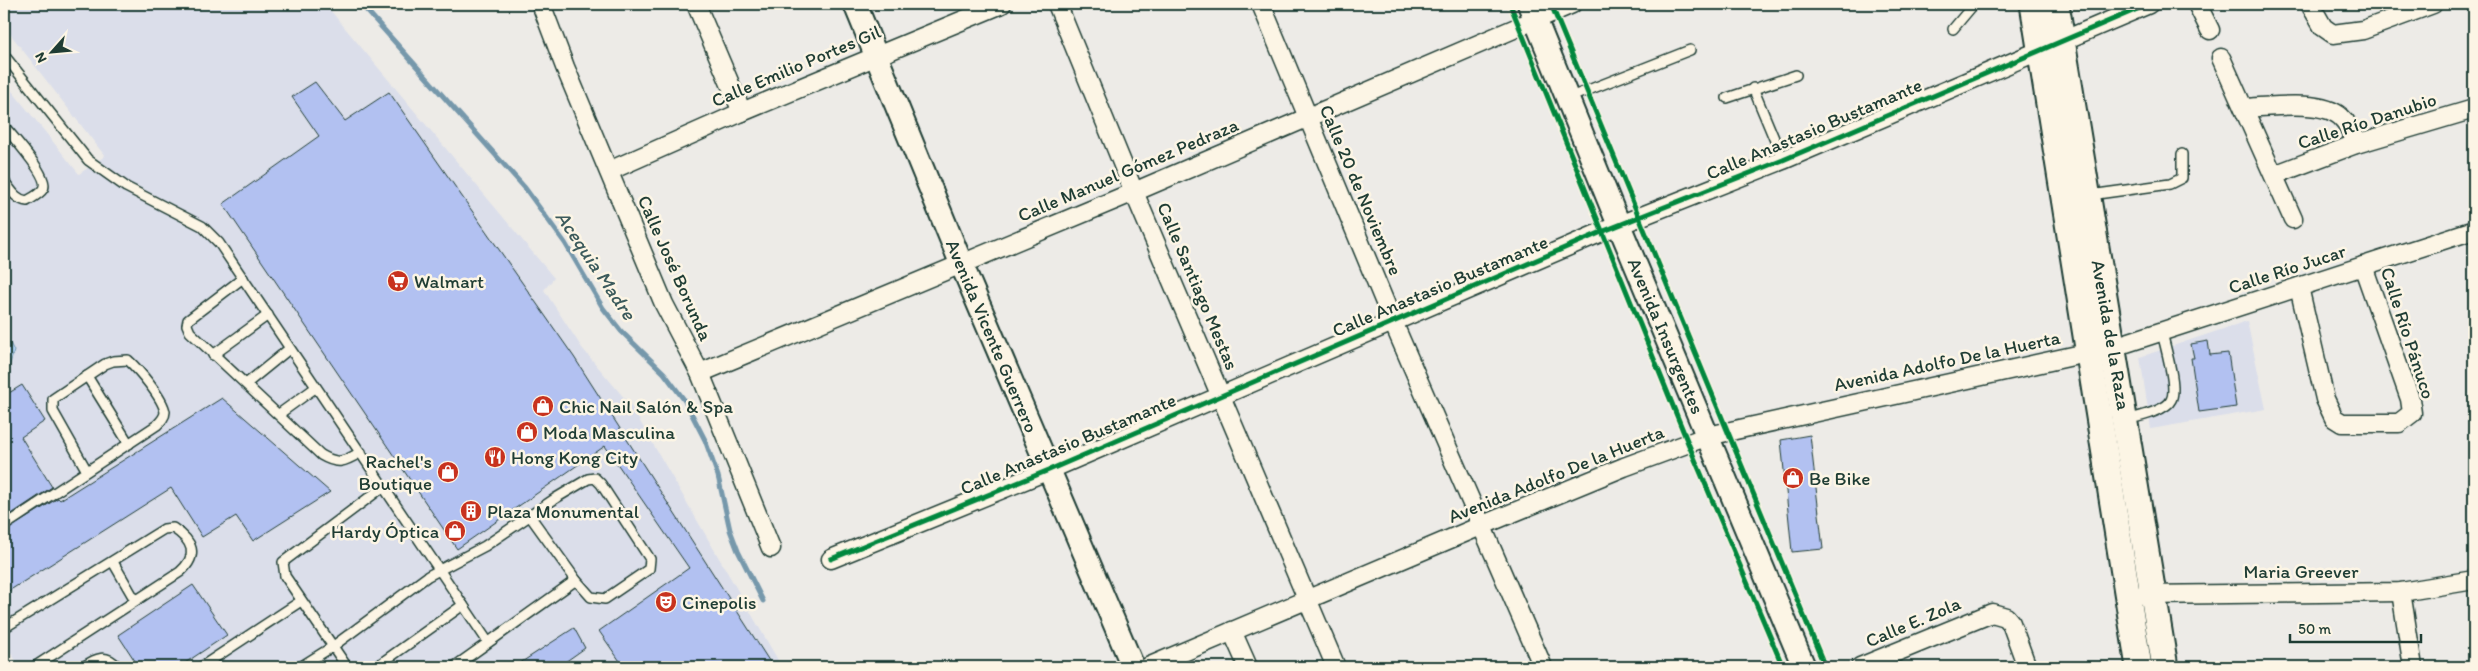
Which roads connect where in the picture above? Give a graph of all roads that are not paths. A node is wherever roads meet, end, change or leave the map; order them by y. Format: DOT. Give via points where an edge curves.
graph roads {
  1 [pos="541,4"];
  2 [pos="696,4"];
  3 [pos="855,4"];
  4 [pos="1002,4"];
  5 [pos="1057,4"];
  6 [pos="1261,4"];
  7 [pos="1572,4"];
  8 [pos="1974,4"];
  9 [pos="2033,4"];
  10 [pos="2056,4"];
  11 [pos="2149,4"];
  12 [pos="2197,4"];
  13 [pos="2310,4"];
  14 [pos="2433,4"];
  15 [pos="1532,11"];
  16 [pos="1953,29"];
  17 [pos="2210,30"];
  18 [pos="2051,46"];
  19 [pos="1690,50"];
  20 [pos="4,55"];
  21 [pos="876,56"];
  22 [pos="2221,58"];
  23 [pos="1796,75"];
  24 [pos="1753,88"];
  25 [pos="1568,98"];
  26 [pos="1727,98"];
  27 [pos="2244,108"];
  28 [pos="2474,109"];
  29 [pos="742,112"];
  30 [pos="1308,116"];
  31 [pos="4,126"];
  32 [pos="2356,144"];
  33 [pos="2182,154"];
  34 [pos="1783,160"];
  35 [pos="609,171"];
  36 [pos="2274,175"];
  37 [pos="4,181"];
  38 [pos="1134,192"];
  39 [pos="2087,195"];
  40 [pos="2293,219"];
  41 [pos="1619,226"];
  42 [pos="2474,230"];
  43 [pos="961,263"];
  44 [pos="2363,266"];
  45 [pos="243,278"];
  46 [pos="2299,287"];
  47 [pos="268,315"];
  48 [pos="1393,322"];
  49 [pos="2162,332"];
  50 [pos="2114,347"];
  51 [pos="289,348"];
  52 [pos="2088,352"];
  53 [pos="213,355"];
  54 [pos="700,373"];
  55 [pos="87,376"];
  56 [pos="246,384"];
  57 [pos="315,388"];
  58 [pos="1222,396"];
  59 [pos="279,414"];
  60 [pos="2126,420"];
  61 [pos="1708,436"];
  62 [pos="129,444"];
  63 [pos="361,452"];
  64 [pos="1049,470"];
  65 [pos="88,471"];
  66 [pos="383,487"];
  67 [pos="530,516"];
  68 [pos="1483,525"];
  69 [pos="4,526"];
  70 [pos="771,548"];
  71 [pos="831,559"];
  72 [pos="113,562"];
  73 [pos="439,572"];
  74 [pos="576,580"];
  75 [pos="2474,580"];
  76 [pos="2401,592"];
  77 [pos="2153,594"];
  78 [pos="2127,596"];
  79 [pos="1308,599"];
  80 [pos="135,600"];
  81 [pos="301,601"];
  82 [pos="463,604"];
  83 [pos="4,628"];
  84 [pos="1232,631"];
  85 [pos="488,642"];
  86 [pos="332,647"];
  87 [pos="34,667"];
  88 [pos="83,667"];
  89 [pos="118,667"];
  90 [pos="201,667"];
  91 [pos="300,667"];
  92 [pos="347,667"];
  93 [pos="376,667"];
  94 [pos="454,667"];
  95 [pos="1133,667"];
  96 [pos="1148,667"];
  97 [pos="1248,667"];
  98 [pos="1336,667"];
  99 [pos="1542,667"];
  100 [pos="1804,667"];
  101 [pos="1860,667"];
  102 [pos="2027,667"];
  103 [pos="2139,667"];
  104 [pos="2165,667"];
  105 [pos="2413,667"];
  1 -- 35 [label="street, Calle José Borunda"];
  2 -- 29 [label="street"];
  3 -- 21 [label="street, Avenida Vicente Guerrero"];
  4 -- 21 [label="street, Calle Emilio Portes Gil"];
  5 -- 38 [label="street, Calle Santiago Mestas"];
  6 -- 30 [label="street, Calle 20 de Noviembre"];
  7 -- 15 [label="street, Calle Manuel Gómez Pedraza"];
  8 -- 16 [label="lane"];
  9 -- 18 [label="main road, Avenida de la Raza"];
  10 -- 18 [label="main road, Avenida de la Raza"];
  11 -- 18 [label="street, Calle Anastasio Bustamante"];
  12 -- 17 [label="street"];
  13 -- 14 [label="street" via="2323,27 2333,34 2363,30"];
  15 -- 25 [label="street, Avenida Insurgentes"];
  15 -- 30 [label="street, Calle Manuel Gómez Pedraza"];
  18 -- 34 [label="street, Calle Anastasio Bustamante"];
  18 -- 39 [label="main road, Avenida de la Raza"];
  18 -- 52 [label="main road, Avenida de la Raza"];
  19 -- 25 [label="lane"];
  20 -- 45 [label="lane" via="88,160 126,187 202,226 219,243"];
  21 -- 29 [label="street, Calle Emilio Portes Gil"];
  21 -- 43 [label="street, Avenida Vicente Guerrero"];
  22 -- 27 [label="street"];
  23 -- 24 [label="lane"];
  24 -- 26 [label="lane"];
  24 -- 34 [label="lane"];
  25 -- 41 [label="street, Avenida Insurgentes"];
  27 -- 32 [label="street" via="2308,106 2327,110 2342,118"];
  27 -- 36 [label="street"];
  28 -- 32 [label="street, Calle Río Danubio"];
  29 -- 35 [label="street, Calle Emilio Portes Gil"];
  30 -- 38 [label="street, Calle Manuel Gómez Pedraza"];
  30 -- 48 [label="street, Calle 20 de Noviembre"];
  31 -- 37 [label="lane" via="38,169 44,184 43,189 27,201 16,197"];
  32 -- 36 [label="street, Calle Río Danubio"];
  33 -- 39 [label="lane" via="2182,178 2170,184"];
  34 -- 41 [label="street, Calle Anastasio Bustamante"];
  35 -- 54 [label="street, Calle José Borunda" via="664,304"];
  36 -- 40 [label="street"];
  38 -- 43 [label="street, Calle Manuel Gómez Pedraza"];
  38 -- 58 [label="street, Calle Santiago Mestas"];
  39 -- 50 [label="main road, Avenida de la Raza"];
  41 -- 48 [label="street, Calle Anastasio Bustamante"];
  41 -- 61 [label="street, Avenida Insurgentes"];
  42 -- 44 [label="street, Calle Río Jucar"];
  43 -- 54 [label="street, Calle Manuel Gómez Pedraza"];
  43 -- 64 [label="street, Avenida Vicente Guerrero"];
  44 -- 46 [label="street, Calle Río Jucar"];
  44 -- 46 [label="street, Calle Río Pánuco" via="2410,399 2412,414 2399,423 2342,423 2334,418 2329,410"];
  45 -- 47 [label="lane"];
  45 -- 53 [label="lane" via="188,320 190,332"];
  46 -- 49 [label="street, Calle Río Jucar"];
  47 -- 51 [label="lane"];
  47 -- 53 [label="lane"];
  48 -- 58 [label="street, Calle Anastasio Bustamante"];
  48 -- 68 [label="street, Calle 20 de Noviembre"];
  49 -- 50 [label="street, Calle Río Jucar"];
  49 -- 60 [label="lane" via="2174,390 2172,400 2143,416"];
  50 -- 52 [label="street, Avenida Adolfo De la Huerta"];
  50 -- 60 [label="main road, Avenida de la Raza"];
  51 -- 56 [label="lane"];
  51 -- 57 [label="lane"];
  52 -- 61 [label="street, Avenida Adolfo De la Huerta"];
  52 -- 78 [label="main road, Avenida de la Raza"];
  53 -- 56 [label="lane"];
  54 -- 70 [label="street, Calle José Borunda"];
  55 -- 62 [label="lane"];
  55 -- 62 [label="lane" via="113,360 128,360 162,404 165,410 162,420"];
  55 -- 65 [label="lane" via="57,395 52,404"];
  56 -- 59 [label="lane"];
  57 -- 59 [label="lane"];
  57 -- 63 [label="lane"];
  58 -- 64 [label="street, Calle Anastasio Bustamante"];
  58 -- 79 [label="street, Calle Santiago Mestas"];
  59 -- 63 [label="lane" via="321,455 332,461 344,461"];
  60 -- 77 [label="main road, Avenida de la Raza"];
  61 -- 68 [label="street, Avenida Adolfo De la Huerta"];
  61 -- 100 [label="street, Avenida Insurgentes"];
  62 -- 65 [label="lane"];
  63 -- 66 [label="lane"];
  64 -- 71 [label="street, Calle Anastasio Bustamante"];
  64 -- 95 [label="street, Avenida Vicente Guerrero"];
  65 -- 69 [label="lane"];
  66 -- 73 [label="lane"];
  66 -- 81 [label="lane" via="283,562 285,576"];
  67 -- 73 [label="lane"];
  67 -- 74 [label="lane"];
  67 -- 74 [label="lane" via="588,479 595,478 650,559 649,569 605,599 591,597"];
  68 -- 79 [label="street, Avenida Adolfo De la Huerta"];
  68 -- 99 [label="street, Calle 20 de Noviembre"];
  72 -- 80 [label="lane"];
  72 -- 80 [label="lane" via="164,529 173,528 190,543 190,563"];
  72 -- 83 [label="lane"];
  73 -- 82 [label="lane"];
  73 -- 86 [label="lane" via="428,576"];
  74 -- 85 [label="lane"];
  75 -- 76 [label="street, Maria Greever"];
  76 -- 77 [label="street, Maria Greever"];
  76 -- 105 [label="street"];
  77 -- 78 [label="street, Maria Greever"];
  77 -- 104 [label="main road, Avenida de la Raza"];
  78 -- 103 [label="main road, Avenida de la Raza"];
  79 -- 84 [label="street, Avenida Adolfo De la Huerta"];
  79 -- 98 [label="street, Calle Santiago Mestas"];
  80 -- 87 [label="lane"];
  81 -- 86 [label="lane"];
  81 -- 90 [label="lane"];
  82 -- 85 [label="lane"];
  82 -- 93 [label="lane"];
  84 -- 96 [label="street, Avenida Adolfo De la Huerta"];
  84 -- 97 [label="street"];
  85 -- 94 [label="lane"];
  86 -- 91 [label="lane"];
  86 -- 92 [label="lane"];
  88 -- 89 [label="lane" via="99,658 108,658"];
  101 -- 102 [label="street, Calle E. Zola" via="1983,616 1999,613 2011,622"];
}
